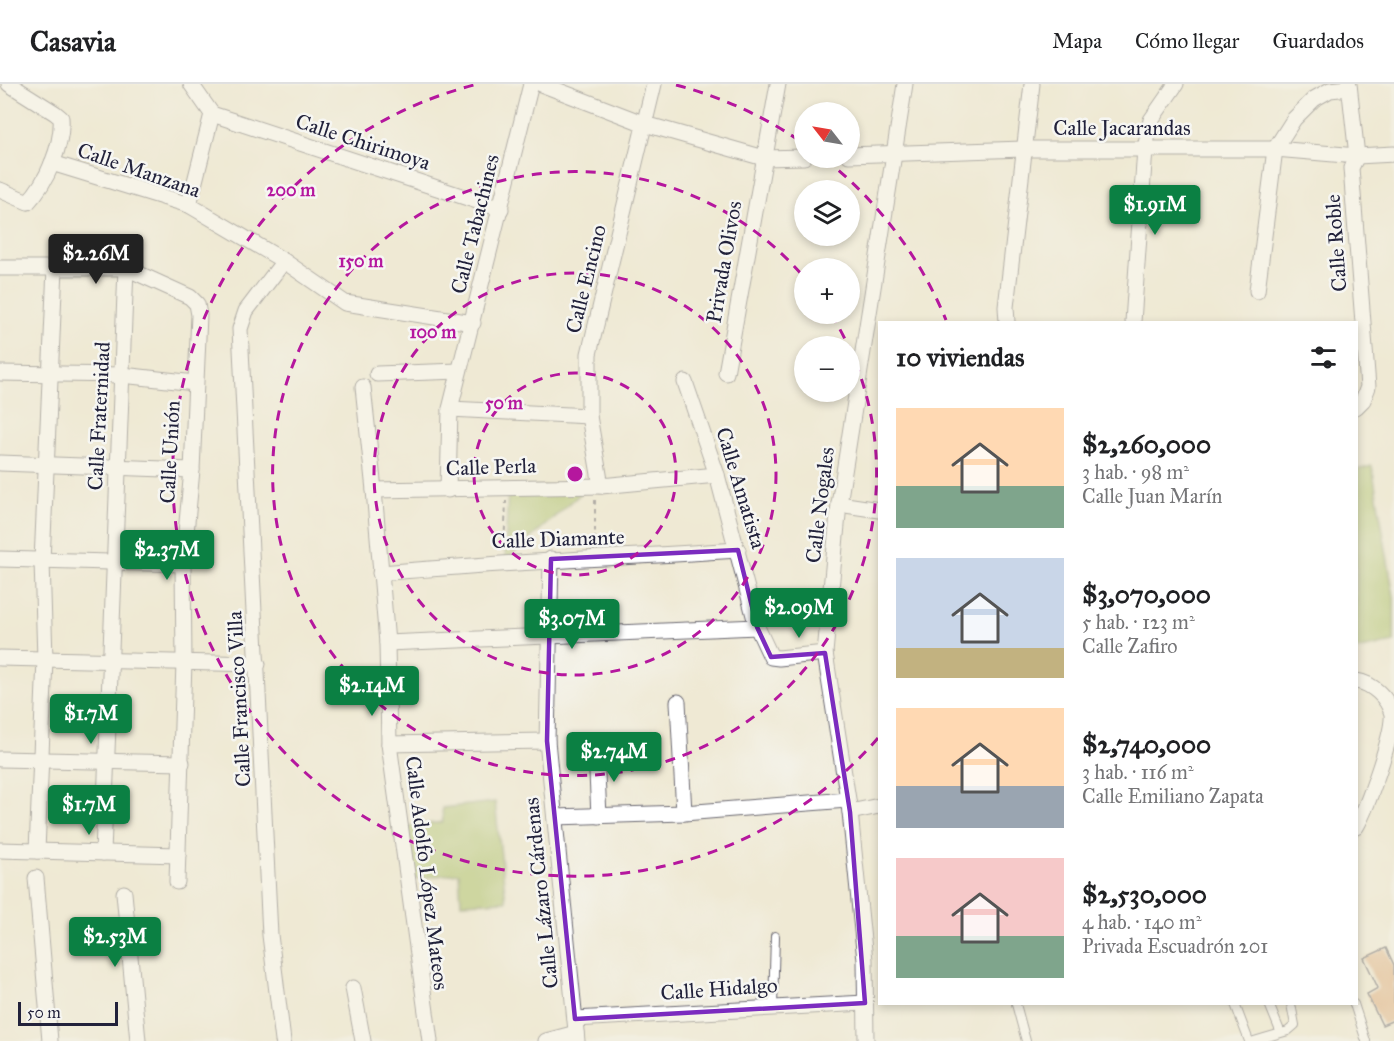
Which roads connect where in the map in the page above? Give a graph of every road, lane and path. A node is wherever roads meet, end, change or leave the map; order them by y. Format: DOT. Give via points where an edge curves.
graph roads {
  1 [pos="9,84"];
  2 [pos="192,84"];
  3 [pos="531,84"];
  4 [pos="541,84"];
  5 [pos="654,84"];
  6 [pos="778,84"];
  7 [pos="905,84"];
  8 [pos="1032,84"];
  9 [pos="1176,84"];
  10 [pos="1349,86"];
  11 [pos="212,114"];
  12 [pos="645,124"];
  13 [pos="1023,149"];
  14 [pos="1145,149"];
  15 [pos="1275,149"];
  16 [pos="893,154"];
  17 [pos="1394,154"];
  18 [pos="860,155"];
  19 [pos="1358,156"];
  20 [pos="794,157"];
  21 [pos="764,158"];
  22 [pos="52,163"];
  23 [pos="0,190"];
  24 [pos="189,205"];
  25 [pos="501,209"];
  26 [pos="284,261"];
  27 [pos="0,268"];
  28 [pos="55,268"];
  29 [pos="126,268"];
  30 [pos="1257,291"];
  31 [pos="1007,321"];
  32 [pos="1133,321"];
  33 [pos="473,323"];
  34 [pos="459,371"];
  35 [pos="0,373"];
  36 [pos="51,374"];
  37 [pos="377,374"];
  38 [pos="726,374"];
  39 [pos="122,375"];
  40 [pos="685,382"];
  41 [pos="195,383"];
  42 [pos="363,387"];
  43 [pos="1360,404"];
  44 [pos="450,409"];
  45 [pos="590,416"];
  46 [pos="0,463"];
  47 [pos="48,465"];
  48 [pos="117,468"];
  49 [pos="192,470"];
  50 [pos="717,475"];
  51 [pos="507,486"];
  52 [pos="598,486"];
  53 [pos="374,489"];
  54 [pos="448,490"];
  55 [pos="839,504"];
  56 [pos="878,510"];
  57 [pos="738,550"];
  58 [pos="0,559"];
  59 [pos="551,559"];
  60 [pos="595,560"];
  61 [pos="42,561"];
  62 [pos="504,561"];
  63 [pos="114,562"];
  64 [pos="183,564"];
  65 [pos="380,573"];
  66 [pos="757,627"];
  67 [pos="548,634"];
  68 [pos="387,643"];
  69 [pos="825,653"];
  70 [pos="0,658"];
  71 [pos="45,659"];
  72 [pos="111,661"];
  73 [pos="183,662"];
  74 [pos="258,664"];
  75 [pos="1358,682"];
  76 [pos="678,702"];
  77 [pos="547,741"];
  78 [pos="389,744"];
  79 [pos="596,752"];
  80 [pos="0,759"];
  81 [pos="42,760"];
  82 [pos="106,762"];
  83 [pos="182,763"];
  84 [pos="849,806"];
  85 [pos="878,806"];
  86 [pos="684,813"];
  87 [pos="599,816"];
  88 [pos="555,817"];
  89 [pos="1358,823"];
  90 [pos="0,850"];
  91 [pos="37,851"];
  92 [pos="103,853"];
  93 [pos="178,855"];
  94 [pos="36,878"];
  95 [pos="177,882"];
  96 [pos="124,893"];
  97 [pos="776,936"];
  98 [pos="353,988"];
  99 [pos="864,1003"];
  100 [pos="1016,1005"];
  101 [pos="1235,1005"];
  102 [pos="1269,1005"];
  103 [pos="1291,1005"];
  104 [pos="1354,1005"];
  105 [pos="773,1006"];
  106 [pos="576,1031"];
  107 [pos="1280,1031"];
  108 [pos="50,1041"];
  109 [pos="138,1041"];
  110 [pos="283,1041"];
  111 [pos="363,1041"];
  112 [pos="430,1041"];
  113 [pos="546,1041"];
  114 [pos="866,1041"];
  115 [pos="1026,1041"];
  116 [pos="1249,1041"];
  117 [pos="1254,1041"];
  118 [pos="1366,1041"];
  1 -- 22 [label="street" via="61,118"];
  2 -- 11 [label="street"];
  3 -- 25 [label="street, Calle Tabachines"];
  4 -- 12 [label="street"];
  5 -- 12 [label="street, Calle Encino"];
  6 -- 21 [label="street, Privada Olivos"];
  7 -- 16 [label="street, Calle Nogales"];
  8 -- 13 [label="street"];
  9 -- 14 [label="street" via="1151,120"];
  10 -- 15 [label="street" via="1314,99 1294,119"];
  10 -- 19 [label="street, Calle Roble"];
  11 -- 24 [label="street"];
  11 -- 25 [label="street, Calle Chirimoya"];
  12 -- 21 [label="street"];
  12 -- 45 [label="street, Calle Encino" via="589,354"];
  13 -- 14 [label="street, Calle Jacarandas"];
  13 -- 16 [label="street, Calle Jacarandas"];
  13 -- 31 [label="street"];
  14 -- 15 [label="street, Calle Jacarandas"];
  14 -- 32 [label="street"];
  15 -- 19 [label="street, Calle Jacarandas"];
  15 -- 30 [label="street"];
  16 -- 18 [label="street, Calle Jacarandas"];
  16 -- 55 [label="street, Calle Nogales"];
  17 -- 19 [label="street, Calle Jacarandas"];
  19 -- 43 [label="street, Calle Roble" via="1351,168 1368,387"];
  20 -- 21 [label="street"];
  21 -- 38 [label="street, Privada Olivos"];
  22 -- 23 [label="street" via="28,202"];
  22 -- 24 [label="street, Calle Manzana"];
  24 -- 26 [label="street, Calle Manzana"];
  25 -- 33 [label="street, Calle Tabachines"];
  26 -- 33 [label="street, Calle Manzana" via="345,303"];
  26 -- 74 [label="street, Calle Francisco Villa" via="246,311 240,329"];
  27 -- 28 [label="street"];
  28 -- 29 [label="street"];
  28 -- 36 [label="street"];
  29 -- 39 [label="street, Calle Fraternidad"];
  29 -- 41 [label="street, Calle Unión" via="190,297 197,304"];
  33 -- 34 [label="street, Calle Tabachines"];
  34 -- 37 [label="street"];
  34 -- 44 [label="street, Calle Tabachines"];
  35 -- 36 [label="street"];
  36 -- 39 [label="street"];
  36 -- 47 [label="street"];
  39 -- 41 [label="street"];
  39 -- 48 [label="street, Calle Fraternidad"];
  40 -- 50 [label="street, Calle Amatista"];
  41 -- 49 [label="street, Calle Unión"];
  42 -- 53 [label="street, Calle Adolfo López Mateos"];
  44 -- 45 [label="street"];
  44 -- 54 [label="street, Calle Tabachines"];
  45 -- 52 [label="street, Calle Encino"];
  46 -- 47 [label="street"];
  47 -- 48 [label="street"];
  47 -- 61 [label="street"];
  48 -- 49 [label="street"];
  48 -- 63 [label="street, Calle Fraternidad"];
  49 -- 64 [label="street, Calle Unión"];
  50 -- 52 [label="street, Calle Perla"];
  50 -- 57 [label="street, Calle Amatista"];
  51 -- 52 [label="street, Calle Perla"];
  51 -- 54 [label="street, Calle Perla"];
  51 -- 62 [label="path"];
  52 -- 60 [label="path"];
  53 -- 54 [label="street, Calle Perla"];
  53 -- 65 [label="street, Calle Adolfo López Mateos"];
  55 -- 56 [label="street"];
  55 -- 69 [label="street, Calle Nogales"];
  57 -- 60 [label="street, Calle Diamante"];
  57 -- 66 [label="street, Calle Amatista"];
  58 -- 61 [label="street"];
  59 -- 60 [label="street, Calle Diamante"];
  59 -- 62 [label="street, Calle Diamante"];
  59 -- 67 [label="street, Calle Lázaro Cárdenas"];
  61 -- 63 [label="street"];
  61 -- 71 [label="street"];
  62 -- 65 [label="street, Calle Diamante"];
  63 -- 64 [label="street"];
  63 -- 72 [label="street, Calle Fraternidad"];
  64 -- 73 [label="street, Calle Unión"];
  65 -- 68 [label="street, Calle Adolfo López Mateos"];
  66 -- 67 [label="street"];
  66 -- 69 [label="street, Calle Amatista" via="771,657"];
  67 -- 68 [label="street"];
  67 -- 77 [label="street, Calle Lázaro Cárdenas"];
  68 -- 78 [label="street, Calle Adolfo López Mateos"];
  69 -- 84 [label="street, Calle Nogales"];
  70 -- 71 [label="street"];
  71 -- 72 [label="street"];
  71 -- 81 [label="street"];
  72 -- 73 [label="street"];
  72 -- 82 [label="street, Calle Fraternidad"];
  73 -- 74 [label="street"];
  73 -- 83 [label="street, Calle Unión"];
  74 -- 110 [label="street, Calle Francisco Villa" via="270,935"];
  75 -- 89 [label="street" via="1375,690 1392,714 1388,742"];
  76 -- 86 [label="street"];
  77 -- 78 [label="street"];
  77 -- 88 [label="street, Calle Lázaro Cárdenas"];
  78 -- 112 [label="street, Calle Adolfo López Mateos"];
  79 -- 87 [label="street"];
  80 -- 81 [label="street"];
  81 -- 82 [label="street"];
  81 -- 91 [label="street"];
  82 -- 83 [label="street"];
  82 -- 92 [label="street, Calle Fraternidad"];
  83 -- 93 [label="street, Calle Unión"];
  84 -- 85 [label="street"];
  84 -- 86 [label="street"];
  84 -- 99 [label="street, Calle Nogales" via="865,960"];
  86 -- 87 [label="street"];
  87 -- 88 [label="street"];
  88 -- 106 [label="street, Calle Lázaro Cárdenas"];
  90 -- 91 [label="street"];
  91 -- 92 [label="street"];
  92 -- 93 [label="street"];
  93 -- 95 [label="street, Calle Unión"];
  94 -- 108 [label="street"];
  96 -- 109 [label="street"];
  97 -- 105 [label="lane"];
  98 -- 111 [label="street"];
  99 -- 105 [label="street, Calle Hidalgo"];
  99 -- 114 [label="street, Calle Nogales"];
  100 -- 115 [label="lane"];
  101 -- 116 [label="lane"];
  102 -- 107 [label="lane"];
  103 -- 107 [label="lane" via="1296,1025"];
  104 -- 118 [label="lane"];
  105 -- 106 [label="street, Calle Hidalgo"];
  106 -- 113 [label="street, Calle Hidalgo"];
  107 -- 117 [label="lane"];
}
